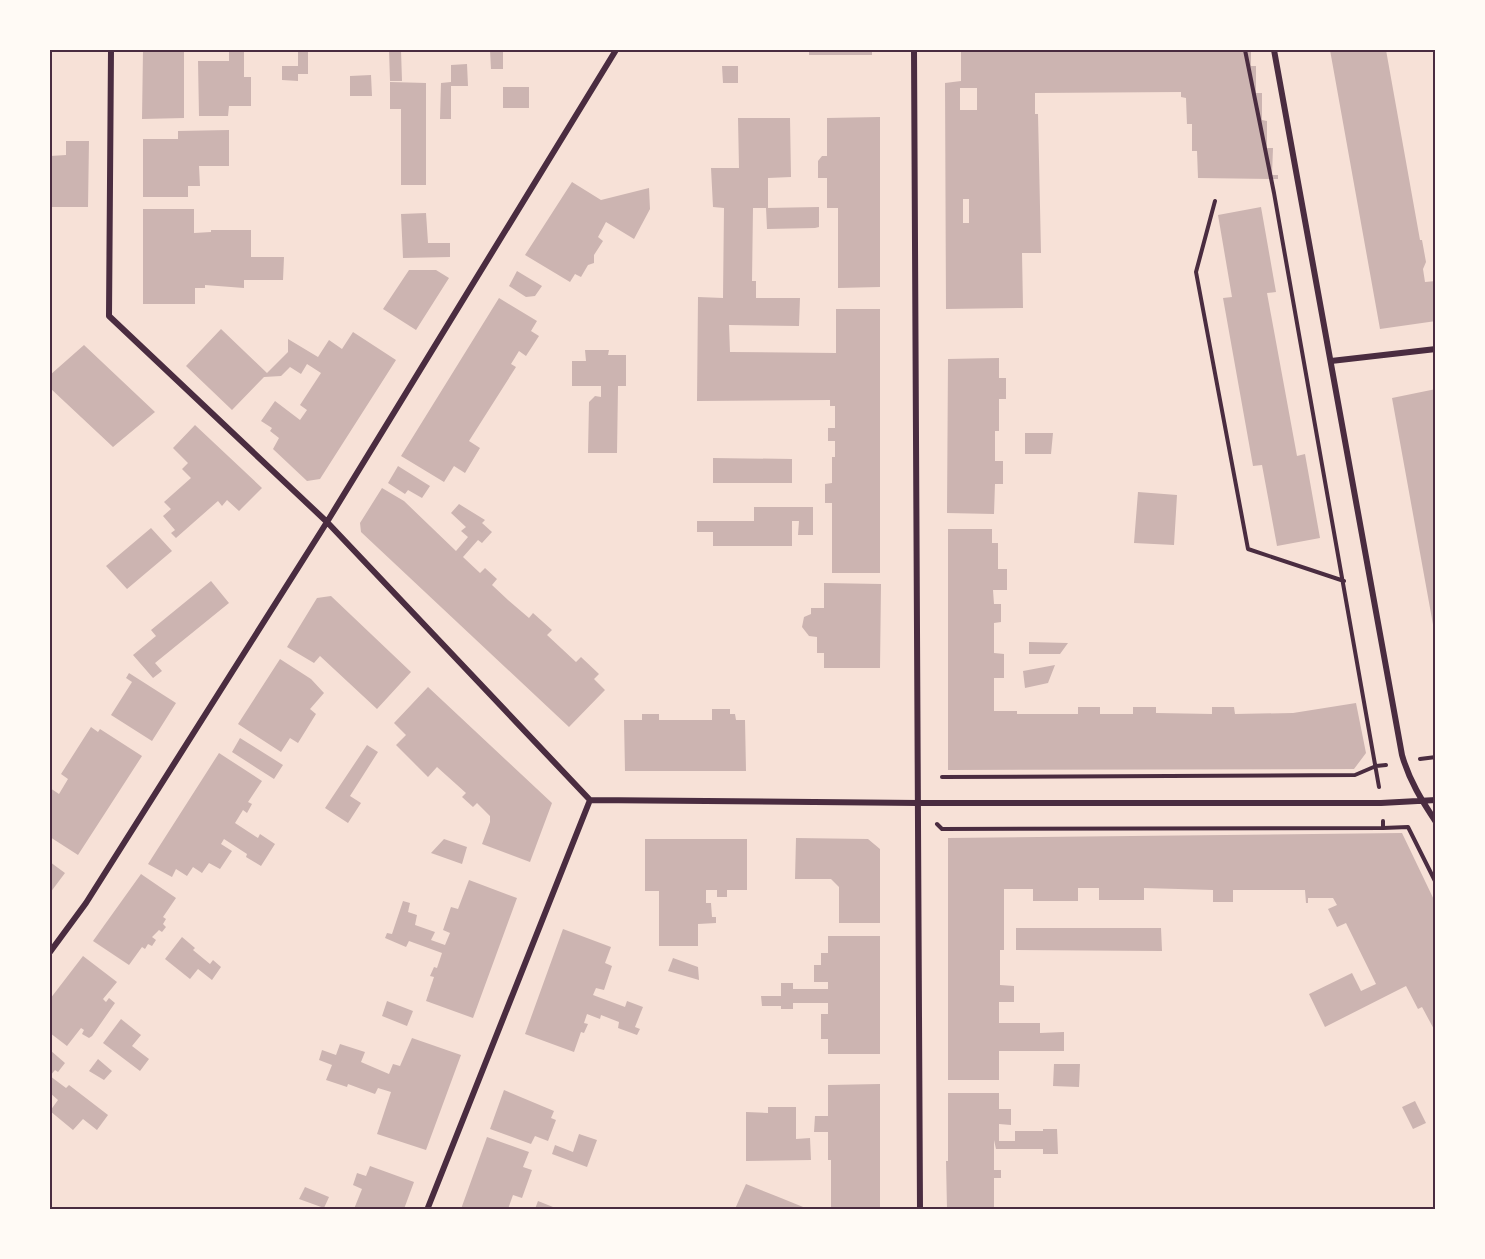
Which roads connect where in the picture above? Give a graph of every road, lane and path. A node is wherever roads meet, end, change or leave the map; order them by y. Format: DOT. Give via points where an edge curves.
graph roads {
  1 [pos="111,50"];
  2 [pos="615,50"];
  3 [pos="914,50"];
  4 [pos="1245,50"];
  5 [pos="1274,50"];
  6 [pos="1215,201"];
  7 [pos="1436,350"];
  8 [pos="1331,362"];
  9 [pos="327,522"];
  10 [pos="1344,581"];
  11 [pos="1376,766"];
  12 [pos="942,777"];
  13 [pos="590,800"];
  14 [pos="1436,800"];
  15 [pos="1422,801"];
  16 [pos="918,803"];
  17 [pos="1381,803"];
  18 [pos="1436,822"];
  19 [pos="1383,828"];
  20 [pos="1436,884"];
  21 [pos="50,952"];
  22 [pos="427,1209"];
  23 [pos="920,1209"];
  1 -- 9 [label="street" via="110,316"];
  2 -- 9 [label="street"];
  3 -- 16 [label="street"];
  4 -- 10 [label="path"];
  5 -- 8 [label="street"];
  6 -- 10 [label="path" via="1196,272 1248,549"];
  7 -- 8 [label="street"];
  8 -- 15 [label="street" via="1402,755"];
  9 -- 13 [label="street"];
  9 -- 21 [label="street" via="86,903"];
  10 -- 11 [label="path"];
  11 -- 12 [label="path" via="1355,775"];
  11 -- 17 [label="path"];
  13 -- 16 [label="street"];
  13 -- 22 [label="street"];
  14 -- 15 [label="street"];
  15 -- 17 [label="street"];
  15 -- 18 [label="street"];
  16 -- 17 [label="street"];
  16 -- 19 [label="path" via="942,829"];
  16 -- 23 [label="street"];
  17 -- 19 [label="path"];
  19 -- 20 [label="path" via="1408,827"];
}
